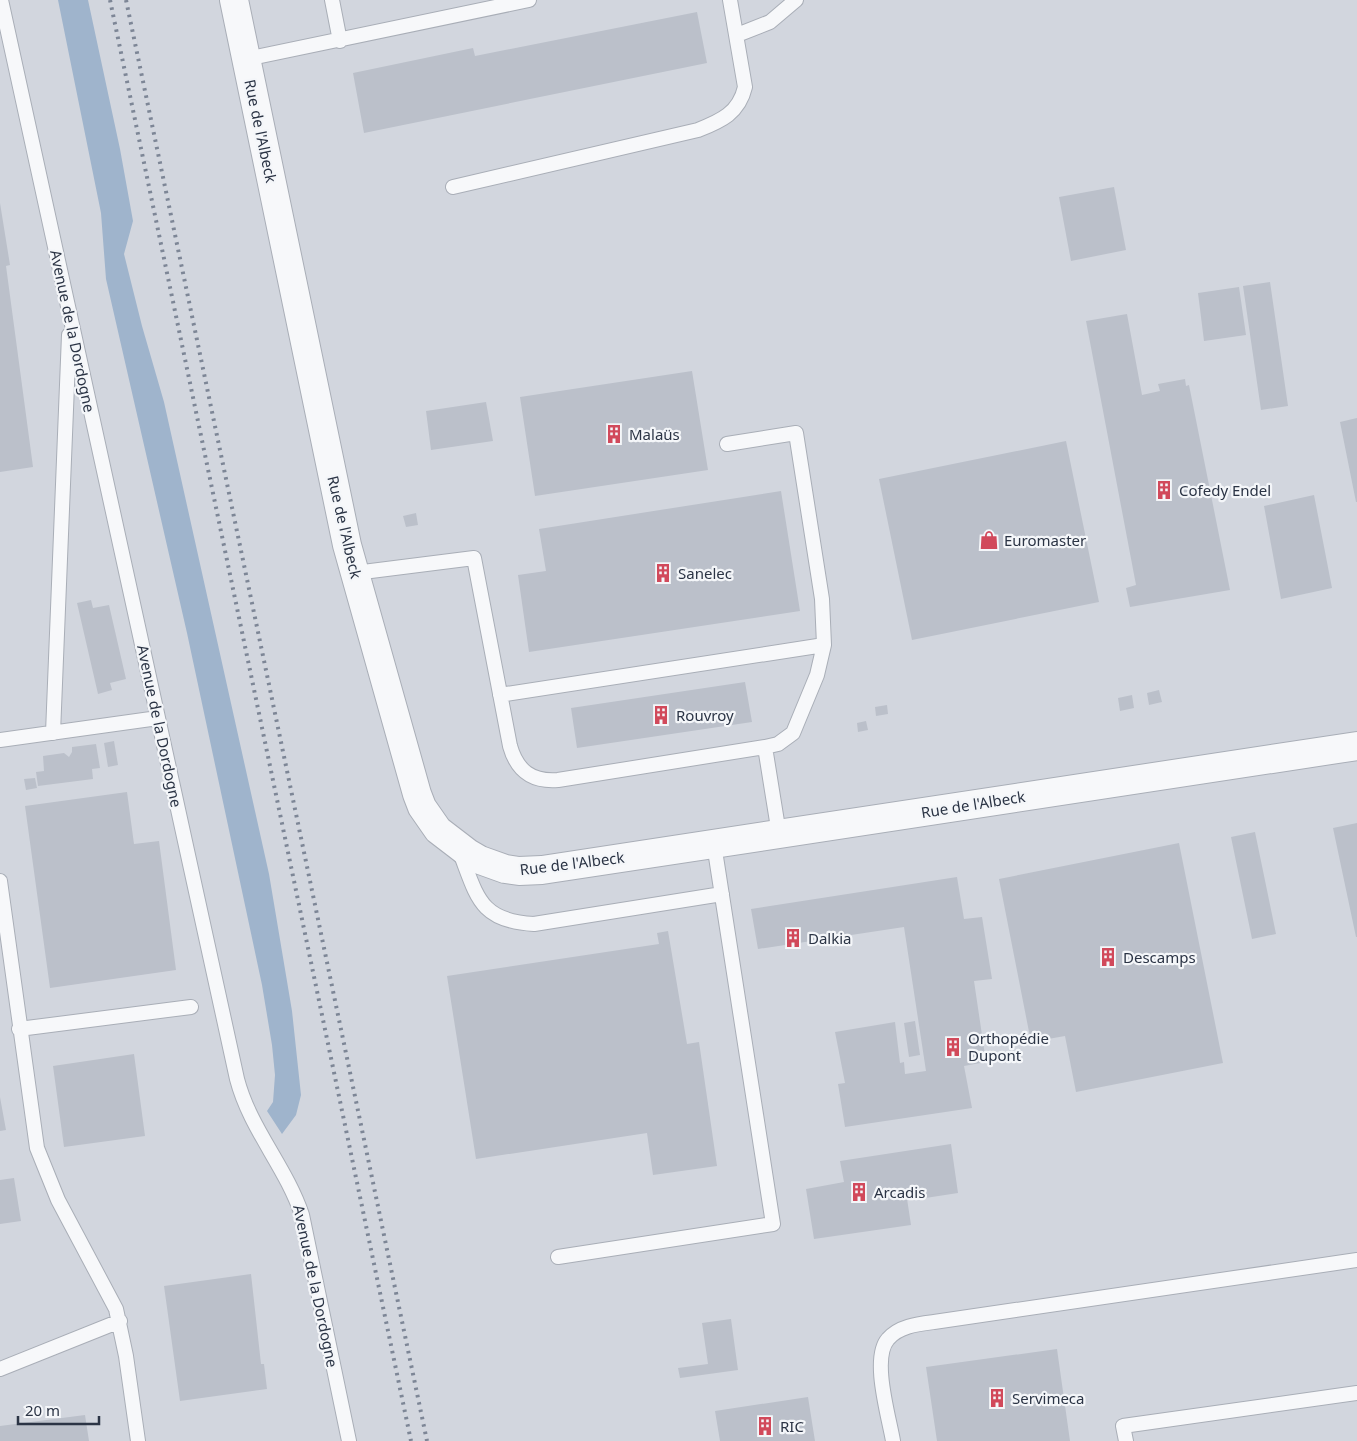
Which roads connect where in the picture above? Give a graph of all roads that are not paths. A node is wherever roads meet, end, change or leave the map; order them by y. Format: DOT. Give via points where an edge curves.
graph roads {
  1 [pos="1,0"];
  2 [pos="234,0"];
  3 [pos="529,0"];
  4 [pos="730,0"];
  5 [pos="796,0"];
  6 [pos="334,2"];
  7 [pos="737,35"];
  8 [pos="340,41"];
  9 [pos="246,59"];
  10 [pos="453,187"];
  11 [pos="69,314"];
  12 [pos="727,444"];
  13 [pos="355,574"];
  14 [pos="824,646"];
  15 [pos="500,695"];
  16 [pos="158,718"];
  17 [pos="53,733"];
  18 [pos="0,740"];
  19 [pos="1357,746"];
  20 [pos="765,747"];
  21 [pos="779,834"];
  22 [pos="714,844"];
  23 [pos="456,846"];
  24 [pos="0,881"];
  25 [pos="722,894"];
  26 [pos="191,1007"];
  27 [pos="20,1029"];
  28 [pos="558,1257"];
  29 [pos="1357,1260"];
  30 [pos="120,1321"];
  31 [pos="0,1369"];
  32 [pos="1354,1393"];
  33 [pos="138,1441"];
  34 [pos="349,1441"];
  35 [pos="892,1441"];
  36 [pos="1126,1441"];
  1 -- 11 [label="lane, Avenue de la Dordogne"];
  2 -- 9 [label="street, Rue de l'Albeck"];
  3 -- 8 [label="lane"];
  4 -- 7 [label="lane"];
  5 -- 7 [label="lane" via="770,22"];
  6 -- 8 [label="lane"];
  7 -- 10 [label="lane" via="745,87 738,108 722,120 698,130"];
  8 -- 9 [label="lane"];
  9 -- 13 [label="street, Rue de l'Albeck"];
  11 -- 16 [label="lane, Avenue de la Dordogne"];
  11 -- 17 [label="lane"];
  12 -- 14 [label="lane" via="796,433 822,599"];
  13 -- 15 [label="lane" via="474,558"];
  13 -- 23 [label="street, Rue de l'Albeck" via="417,794 430,819"];
  14 -- 15 [label="lane"];
  14 -- 20 [label="lane" via="817,675 793,733 778,744"];
  15 -- 20 [label="lane" via="513,758 525,773 540,780 558,780"];
  16 -- 17 [label="lane"];
  16 -- 34 [label="lane, Avenue de la Dordogne" via="240,1092 250,1118 293,1192 302,1215"];
  17 -- 18 [label="lane"];
  19 -- 21 [label="street, Rue de l'Albeck"];
  20 -- 21 [label="lane"];
  21 -- 22 [label="street, Rue de l'Albeck"];
  22 -- 23 [label="street, Rue de l'Albeck" via="531,871 492,865"];
  22 -- 25 [label="lane"];
  23 -- 25 [label="lane" via="483,905 498,918 508,921 534,924"];
  24 -- 27 [label="lane"];
  25 -- 28 [label="lane" via="773,1224"];
  26 -- 27 [label="lane"];
  27 -- 30 [label="lane" via="39,1155 58,1200 110,1296"];
  29 -- 35 [label="lane" via="944,1320 902,1329 888,1339 881,1355"];
  30 -- 31 [label="lane"];
  30 -- 33 [label="lane"];
  32 -- 36 [label="lane" via="1124,1426"];
}
